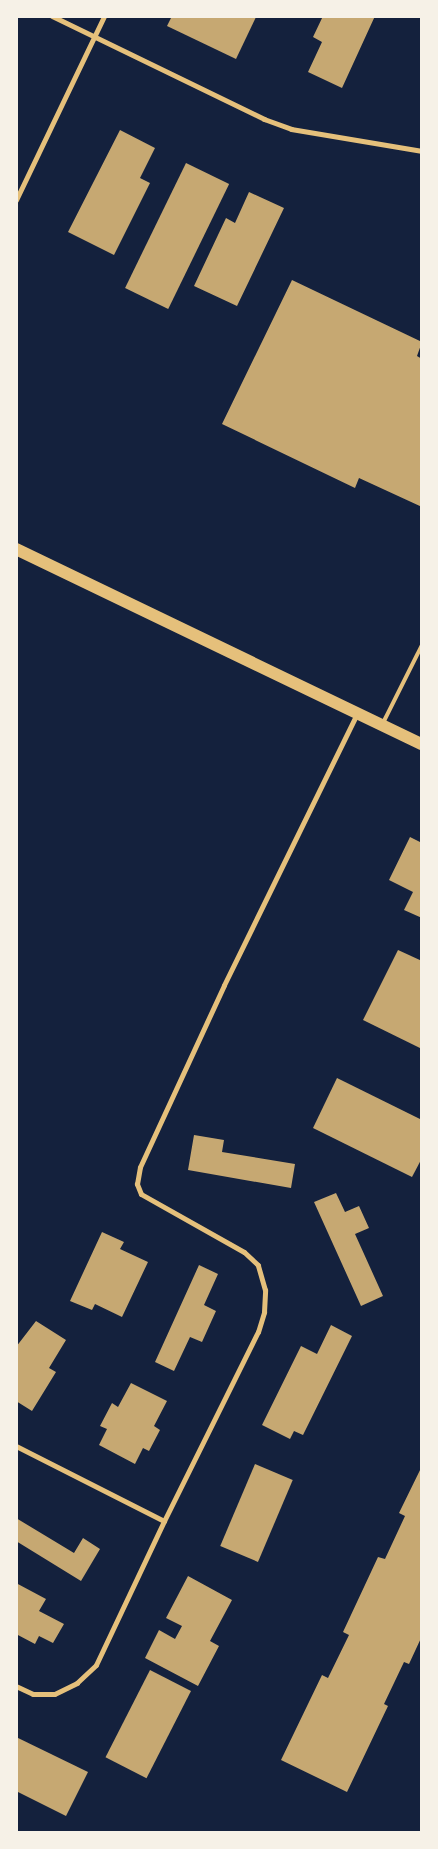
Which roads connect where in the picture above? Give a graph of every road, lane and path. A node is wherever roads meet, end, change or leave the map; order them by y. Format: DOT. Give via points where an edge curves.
graph roads {
  1 [pos="52,16"];
  2 [pos="104,16"];
  3 [pos="94,37"];
  4 [pos="422,152"];
  5 [pos="16,200"];
  6 [pos="16,549"];
  7 [pos="422,645"];
  8 [pos="358,714"];
  9 [pos="382,725"];
  10 [pos="422,744"];
  11 [pos="16,1446"];
  12 [pos="164,1521"];
  13 [pos="16,1686"];
  1 -- 3 [label="street"];
  2 -- 3 [label="street"];
  3 -- 4 [label="street" via="291,129"];
  3 -- 5 [label="street"];
  6 -- 8 [label="main road"];
  7 -- 9 [label="lane"];
  8 -- 9 [label="main road"];
  8 -- 12 [label="street" via="224,985 140,1167 137,1184 141,1194 244,1252 258,1265 265,1290 264,1312 258,1332"];
  9 -- 10 [label="main road"];
  11 -- 12 [label="street"];
  12 -- 13 [label="street" via="96,1665 77,1683 54,1694 33,1694"];
}
